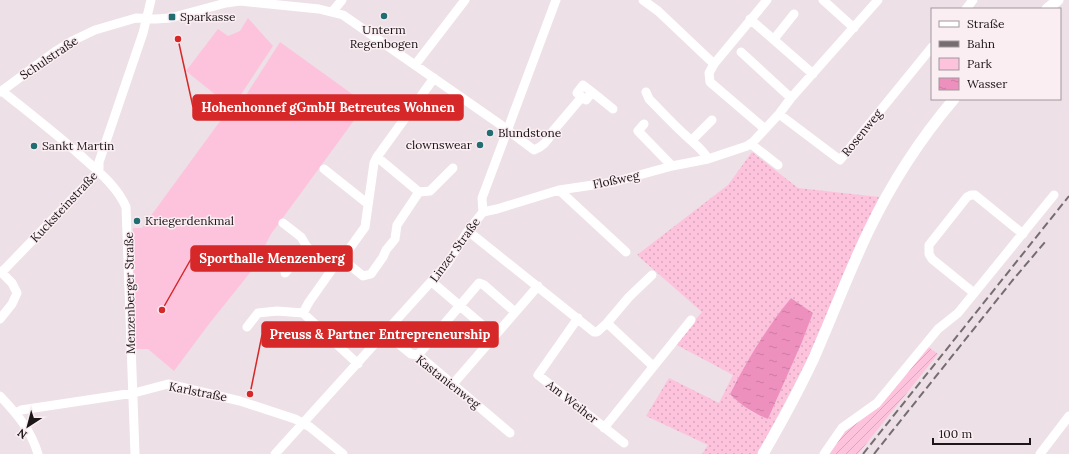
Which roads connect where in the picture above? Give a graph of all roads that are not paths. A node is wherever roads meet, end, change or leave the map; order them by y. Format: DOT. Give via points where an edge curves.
graph roads {
  1 [pos="151,0"];
  2 [pos="335,0"];
  3 [pos="342,0"];
  4 [pos="464,0"];
  5 [pos="556,0"];
  6 [pos="644,0"];
  7 [pos="767,0"];
  8 [pos="823,0"];
  9 [pos="878,0"];
  10 [pos="973,0"];
  11 [pos="1058,0"];
  12 [pos="967,8"];
  13 [pos="1048,8"];
  14 [pos="332,12"];
  15 [pos="794,14"];
  16 [pos="147,19"];
  17 [pos="750,20"];
  18 [pos="854,28"];
  19 [pos="774,39"];
  20 [pos="931,48"];
  21 [pos="741,52"];
  22 [pos="714,64"];
  23 [pos="415,65"];
  24 [pos="813,74"];
  25 [pos="434,78"];
  26 [pos="1,92"];
  27 [pos="646,92"];
  28 [pos="792,98"];
  29 [pos="953,100"];
  30 [pos="613,109"];
  31 [pos="779,114"];
  32 [pos="712,120"];
  33 [pos="644,124"];
  34 [pos="765,129"];
  35 [pos="507,130"];
  36 [pos="692,140"];
  37 [pos="751,144"];
  38 [pos="377,157"];
  39 [pos="708,159"];
  40 [pos="778,165"];
  41 [pos="672,166"];
  42 [pos="453,168"];
  43 [pos="324,169"];
  44 [pos="99,171"];
  45 [pos="559,190"];
  46 [pos="419,192"];
  47 [pos="1054,195"];
  48 [pos="368,204"];
  49 [pos="482,212"];
  50 [pos="283,223"];
  51 [pos="468,232"];
  52 [pos="1024,234"];
  53 [pos="307,247"];
  54 [pos="626,252"];
  55 [pos="342,259"];
  56 [pos="333,268"];
  57 [pos="1,272"];
  58 [pos="285,273"];
  59 [pos="652,275"];
  60 [pos="432,282"];
  61 [pos="538,286"];
  62 [pos="974,293"];
  63 [pos="460,306"];
  64 [pos="515,312"];
  65 [pos="303,313"];
  66 [pos="578,318"];
  67 [pos="0,319"];
  68 [pos="691,320"];
  69 [pos="607,323"];
  70 [pos="247,327"];
  71 [pos="385,332"];
  72 [pos="495,336"];
  73 [pos="418,355"];
  74 [pos="358,364"];
  75 [pos="653,366"];
  76 [pos="454,384"];
  77 [pos="134,393"];
  78 [pos="0,396"];
  79 [pos="16,413"];
  80 [pos="1069,416"];
  81 [pos="304,423"];
  82 [pos="604,428"];
  83 [pos="510,433"];
  84 [pos="624,443"];
  85 [pos="38,454"];
  86 [pos="135,454"];
  87 [pos="276,454"];
  88 [pos="343,454"];
  89 [pos="763,454"];
  90 [pos="824,454"];
  91 [pos="1040,454"];
  1 -- 16 [label="street, Kucksteinstraße"];
  2 -- 14 [label="street"];
  3 -- 14 [label="street"];
  4 -- 23 [label="street"];
  5 -- 35 [label="street, Linzer Straße"];
  6 -- 22 [label="street"];
  7 -- 17 [label="street"];
  8 -- 18 [label="street"];
  9 -- 18 [label="street, Floßweg"];
  10 -- 12 [label="street"];
  11 -- 13 [label="main road"];
  14 -- 16 [label="street, Schulstraße" via="240,2 226,3 170,18"];
  14 -- 23 [label="street, Schulstraße" via="350,19"];
  15 -- 19 [label="street"];
  16 -- 26 [label="street, Schulstraße" via="136,18 115,23 78,38"];
  16 -- 44 [label="street, Kucksteinstraße" via="99,162"];
  17 -- 19 [label="street"];
  17 -- 22 [label="street"];
  18 -- 24 [label="street, Floßweg"];
  19 -- 24 [label="street"];
  20 -- 31 [label="street, Rosenweg" via="840,160"];
  21 -- 28 [label="street"];
  22 -- 34 [label="street" via="709,73 710,82"];
  23 -- 25 [label="street, Schulstraße"];
  24 -- 28 [label="street, Floßweg"];
  25 -- 35 [label="street, Schulstraße"];
  25 -- 38 [label="street"];
  26 -- 44 [label="street, Menzenberger Straße"];
  27 -- 36 [label="street" via="649,99"];
  28 -- 31 [label="street, Floßweg"];
  29 -- 89 [label="main road" via="921,142 881,207 858,253 804,378"];
  30 -- 35 [label="street, Schulstraße" via="592,92 586,100 581,98 540,148 534,150"];
  31 -- 34 [label="street, Floßweg"];
  32 -- 36 [label="street"];
  33 -- 41 [label="street" via="638,131"];
  34 -- 37 [label="street, Floßweg"];
  35 -- 49 [label="street, Linzer Straße" via="482,198"];
  36 -- 39 [label="street"];
  37 -- 39 [label="street, Floßweg"];
  37 -- 40 [label="street"];
  38 -- 46 [label="street"];
  38 -- 48 [label="street"];
  39 -- 41 [label="street, Floßweg"];
  41 -- 45 [label="street, Floßweg" via="614,182"];
  42 -- 46 [label="street" via="430,191"];
  43 -- 48 [label="street"];
  44 -- 57 [label="street, Kucksteinstraße"];
  44 -- 77 [label="street, Menzenberger Straße" via="119,194 126,207"];
  45 -- 49 [label="street, Floßweg"];
  45 -- 54 [label="street"];
  46 -- 55 [label="street" via="397,225 395,238 384,257 371,274 363,276"];
  47 -- 52 [label="street"];
  48 -- 55 [label="street" via="365,227"];
  49 -- 51 [label="street, Linzer Straße"];
  50 -- 53 [label="street" via="301,237"];
  51 -- 60 [label="street, Linzer Straße"];
  51 -- 61 [label="street"];
  52 -- 62 [label="street"];
  52 -- 62 [label="street" via="975,195 967,197 928,249 932,259"];
  53 -- 56 [label="street"];
  53 -- 58 [label="street"];
  55 -- 56 [label="street"];
  56 -- 65 [label="street"];
  57 -- 67 [label="street" via="12,283 17,293"];
  59 -- 69 [label="street"];
  60 -- 63 [label="street"];
  60 -- 71 [label="street, Linzer Straße"];
  61 -- 64 [label="street"];
  61 -- 66 [label="street"];
  62 -- 90 [label="street" via="958,313 938,329 877,403 842,428"];
  63 -- 64 [label="street" via="479,283"];
  63 -- 72 [label="street"];
  63 -- 73 [label="street"];
  64 -- 72 [label="street"];
  65 -- 70 [label="street" via="258,313"];
  65 -- 74 [label="street"];
  66 -- 69 [label="street" via="594,332"];
  66 -- 82 [label="street, Am Weiher" via="538,375"];
  68 -- 75 [label="street, Am Weiher"];
  69 -- 75 [label="street"];
  71 -- 73 [label="street, Kastanienweg" via="411,354"];
  71 -- 74 [label="street, Linzer Straße"];
  72 -- 76 [label="street"];
  73 -- 76 [label="street, Kastanienweg"];
  74 -- 81 [label="street, Linzer Straße"];
  75 -- 82 [label="street, Am Weiher"];
  76 -- 83 [label="street, Kastanienweg"];
  77 -- 79 [label="street, Karlstraße"];
  77 -- 81 [label="street, Karlstraße" via="168,384 240,401"];
  77 -- 86 [label="street, Menzenberger Straße"];
  78 -- 79 [label="street"];
  79 -- 85 [label="street" via="26,426"];
  80 -- 91 [label="street"];
  81 -- 87 [label="street, Linzer Straße"];
  81 -- 88 [label="street, Karlstraße"];
  82 -- 84 [label="street, Am Weiher"];
}
